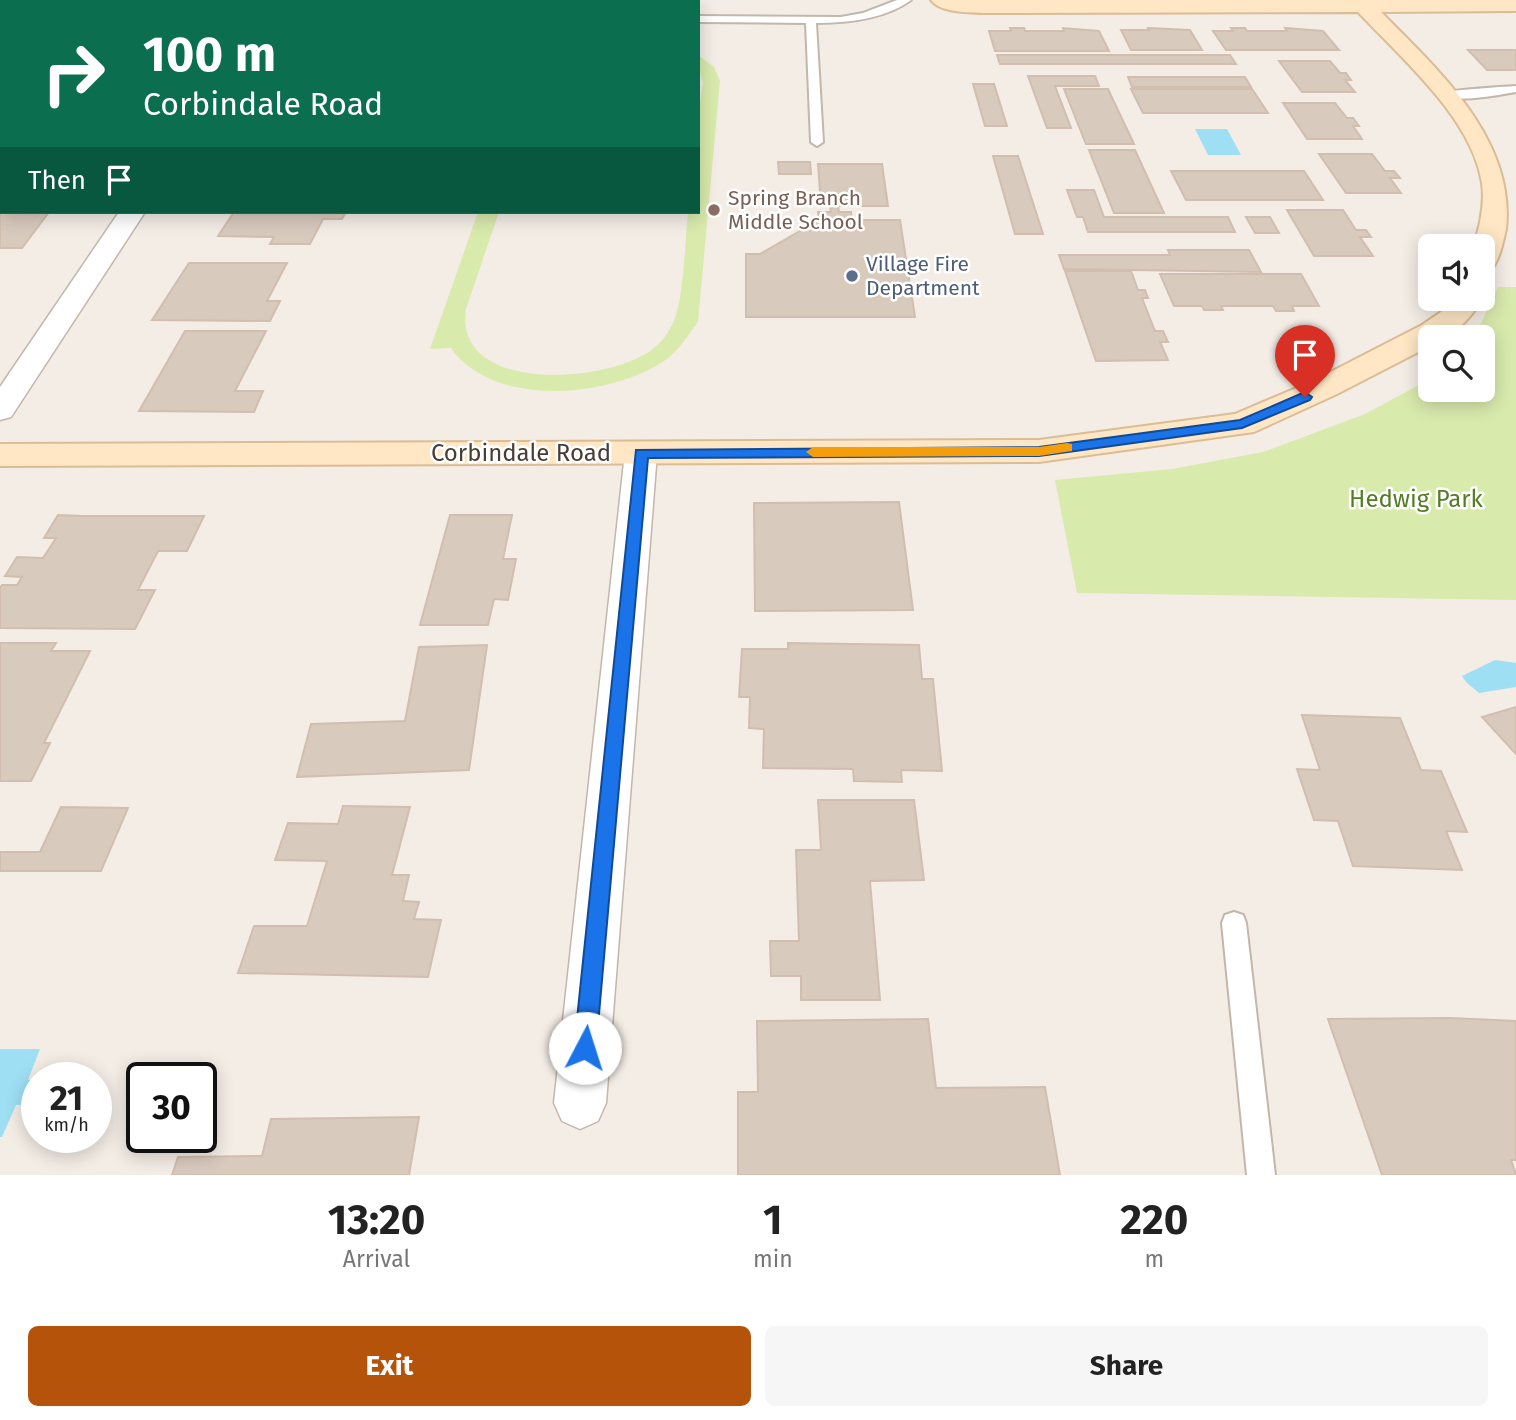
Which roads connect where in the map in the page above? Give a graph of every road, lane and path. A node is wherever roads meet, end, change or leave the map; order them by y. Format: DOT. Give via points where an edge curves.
graph roads {
  1 [pos="906,0"];
  2 [pos="941,0"];
  3 [pos="1006,0"];
  4 [pos="1360,3"];
  5 [pos="1037,4"];
  6 [pos="1516,5"];
  7 [pos="700,19"];
  8 [pos="811,20"];
  9 [pos="1516,89"];
  10 [pos="1445,94"];
  11 [pos="817,142"];
  12 [pos="131,214"];
  13 [pos="1491,234"];
  14 [pos="1458,311"];
  15 [pos="0,410"];
  16 [pos="641,453"];
  17 [pos="0,455"];
  18 [pos="1234,923"];
  19 [pos="580,1103"];
  20 [pos="1261,1175"];
  1 -- 8 [label="lane" via="865,16"];
  2 -- 5 [label="street" via="983,6"];
  3 -- 5 [label="street"];
  4 -- 5 [label="street"];
  4 -- 6 [label="street"];
  4 -- 10 [label="street"];
  7 -- 8 [label="lane"];
  8 -- 11 [label="lane"];
  9 -- 10 [label="lane"];
  10 -- 13 [label="street" via="1488,158 1495,182"];
  12 -- 15 [label="street"];
  14 -- 16 [label="street, Corbindale Road" via="1433,332 1242,424 1039,451"];
  16 -- 17 [label="street, Corbindale Road"];
  16 -- 19 [label="street"];
  18 -- 20 [label="lane"];
}
